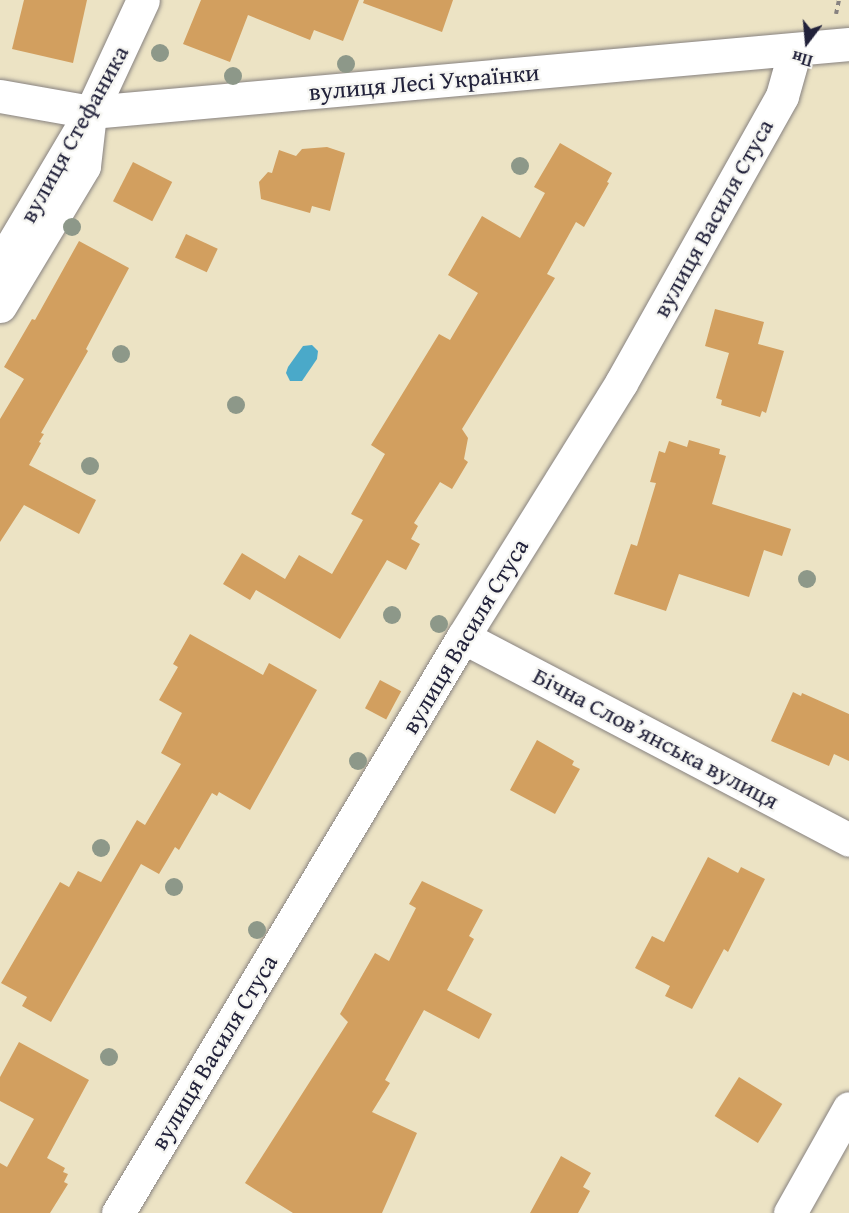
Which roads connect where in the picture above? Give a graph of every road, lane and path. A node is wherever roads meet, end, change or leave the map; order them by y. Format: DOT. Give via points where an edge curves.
graph roads {
  1 [pos="143,0"];
  2 [pos="849,44"];
  3 [pos="795,50"];
  4 [pos="0,96"];
  5 [pos="91,112"];
  6 [pos="0,265"];
  7 [pos="0,306"];
  8 [pos="463,637"];
  9 [pos="849,840"];
  10 [pos="849,1108"];
  11 [pos="118,1213"];
  12 [pos="790,1213"];
  1 -- 5 [label="street, вулиця Стефаника"];
  2 -- 3 [label="street, вулиця Лесі Українки"];
  3 -- 5 [label="street, вулиця Лесі Українки"];
  3 -- 8 [label="street, вулиця Василя Стуса" via="782,96 633,362"];
  4 -- 5 [label="street, вулиця Лесі Українки"];
  5 -- 6 [label="street, вулиця Стефаника"];
  5 -- 7 [label="street" via="84,166"];
  8 -- 9 [label="street, Бічна Словʼянська вулиця"];
  8 -- 11 [label="street, вулиця Василя Стуса"];
  10 -- 12 [label="street"];
}
